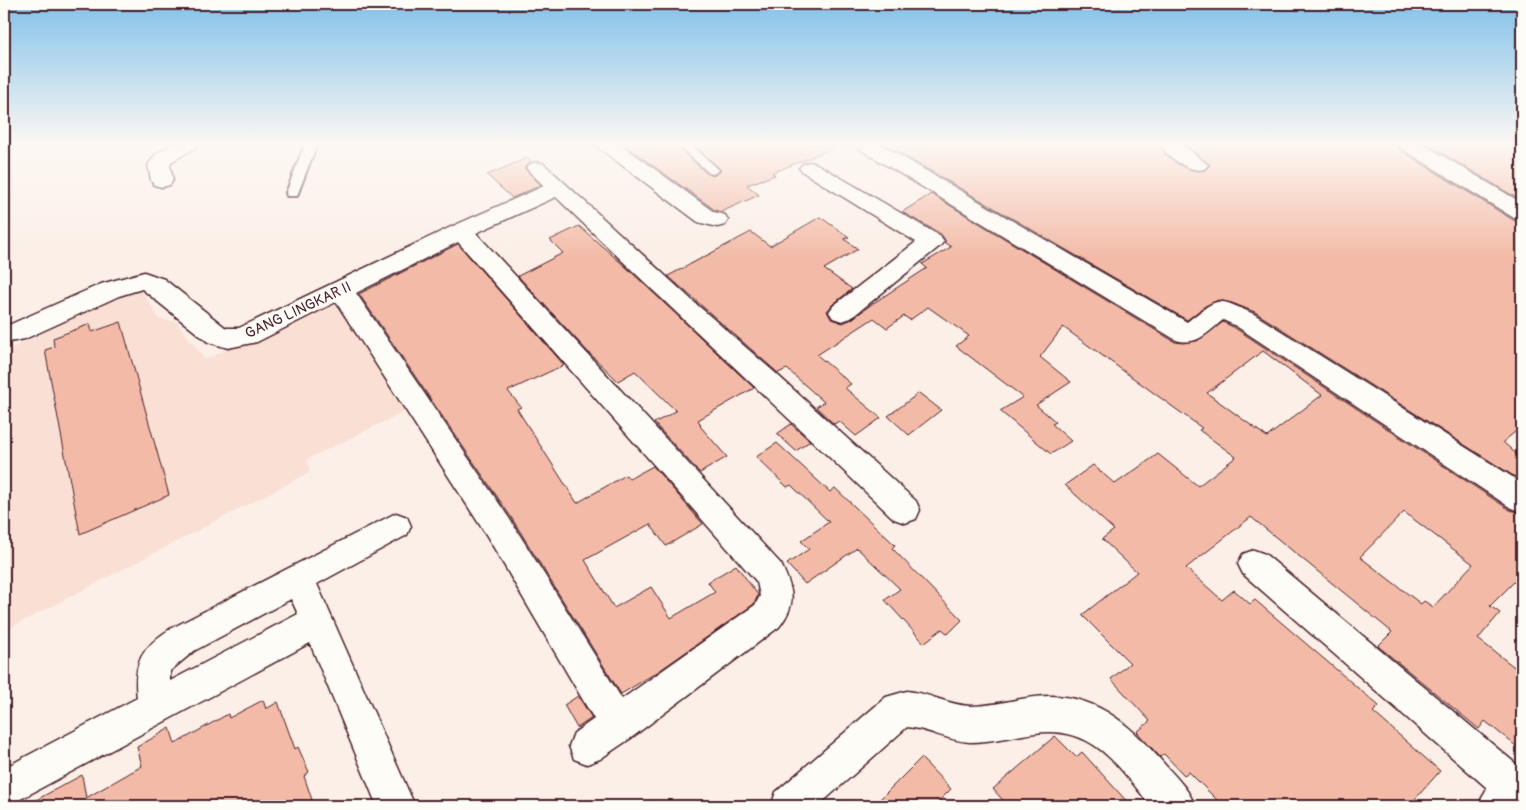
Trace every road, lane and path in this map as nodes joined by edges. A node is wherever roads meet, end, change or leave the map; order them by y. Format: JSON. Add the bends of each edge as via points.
{"nodes":[{"id":1,"x":297,"y":182,"type":"edge"},
{"id":2,"x":552,"y":182,"type":"edge"},
{"id":3,"x":658,"y":182,"type":"edge"},
{"id":4,"x":833,"y":182,"type":"edge"},
{"id":5,"x":929,"y":182,"type":"edge"},
{"id":6,"x":1470,"y":182,"type":"edge"},
{"id":7,"x":559,"y":188,"type":"junction"},
{"id":8,"x":292,"y":194,"type":"dead end"},
{"id":9,"x":1522,"y":214,"type":"edge"},
{"id":10,"x":717,"y":220,"type":"dead end"},
{"id":11,"x":461,"y":231,"type":"junction"},
{"id":12,"x":341,"y":290,"type":"junction"},
{"id":13,"x":842,"y":312,"type":"dead end"},
{"id":14,"x":4,"y":334,"type":"edge"},
{"id":15,"x":1522,"y":499,"type":"edge"},
{"id":16,"x":905,"y":510,"type":"dead end"},
{"id":17,"x":396,"y":526,"type":"dead end"},
{"id":18,"x":1254,"y":564,"type":"dead end"},
{"id":19,"x":298,"y":579,"type":"junction"},
{"id":20,"x":318,"y":621,"type":"junction"},
{"id":21,"x":156,"y":708,"type":"junction"},
{"id":22,"x":618,"y":725,"type":"junction"},
{"id":23,"x":587,"y":746,"type":"dead end"},
{"id":24,"x":4,"y":788,"type":"edge"},
{"id":25,"x":1511,"y":795,"type":"edge"},
{"id":26,"x":396,"y":806,"type":"edge"},
{"id":27,"x":790,"y":806,"type":"edge"},
{"id":28,"x":1176,"y":806,"type":"edge"}],
"edges":[{"from":1,"to":8,"type":"lane"},
{"from":2,"to":7,"type":"street"},
{"from":3,"to":10,"type":"street","via":[[706,217]]},
{"from":4,"to":13,"type":"street","via":[[932,241]]},
{"from":5,"to":15,"type":"street","via":[[1186,333],[1220,308],[1245,320]]},
{"from":6,"to":9,"type":"street"},
{"from":7,"to":11,"type":"street","name":"GANG LINGKAR II"},
{"from":7,"to":16,"type":"street"},
{"from":11,"to":12,"type":"street","name":"GANG LINGKAR II"},
{"from":11,"to":22,"type":"street","via":[[770,574],[775,588],[778,600],[767,616]]},
{"from":12,"to":14,"type":"street","name":"GANG LINGKAR II","via":[[248,335],[228,340],[144,280],[110,290],[16,332]]},
{"from":12,"to":22,"type":"street","via":[[498,527]]},
{"from":17,"to":19,"type":"street"},
{"from":18,"to":25,"type":"street"},
{"from":19,"to":20,"type":"street"},
{"from":19,"to":21,"type":"street","via":[[166,651],[151,669]]},
{"from":20,"to":21,"type":"street"},
{"from":20,"to":26,"type":"street"},
{"from":21,"to":24,"type":"street"},
{"from":22,"to":23,"type":"street"},
{"from":27,"to":28,"type":"street","via":[[899,710],[906,709],[962,724],[1047,714],[1091,723],[1118,741]]}]}
